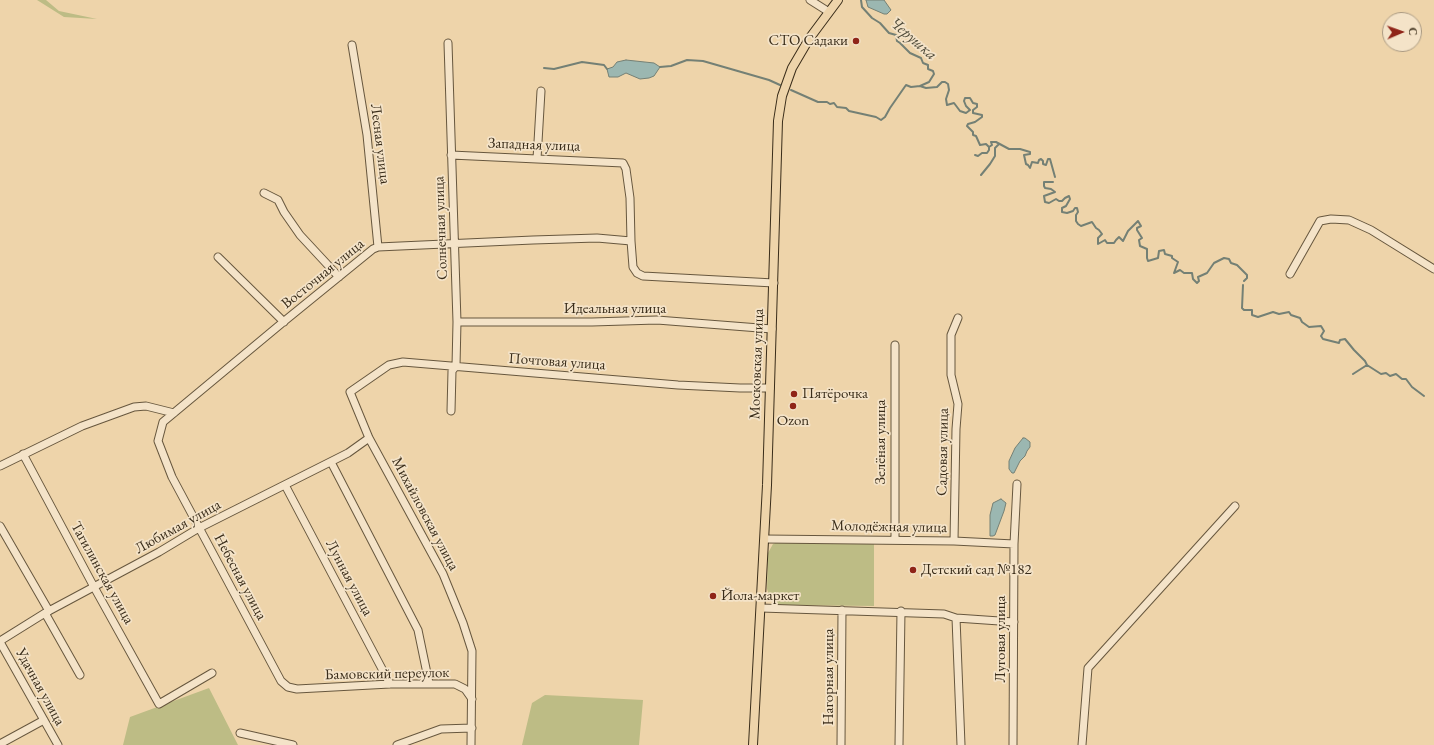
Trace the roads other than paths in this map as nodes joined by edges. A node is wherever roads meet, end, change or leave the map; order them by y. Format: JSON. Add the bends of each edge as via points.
{"nodes":[{"id":1,"x":810,"y":0,"type":"edge"},
{"id":2,"x":838,"y":0,"type":"edge"},
{"id":3,"x":829,"y":12,"type":"junction"},
{"id":4,"x":448,"y":43,"type":"dead end"},
{"id":5,"x":352,"y":45,"type":"dead end"},
{"id":6,"x":541,"y":91,"type":"dead end"},
{"id":7,"x":451,"y":154,"type":"junction"},
{"id":8,"x":537,"y":158,"type":"junction"},
{"id":9,"x":264,"y":193,"type":"dead end"},
{"id":10,"x":631,"y":241,"type":"junction"},
{"id":11,"x":455,"y":243,"type":"junction"},
{"id":12,"x":378,"y":247,"type":"junction"},
{"id":13,"x":218,"y":257,"type":"dead end"},
{"id":14,"x":1434,"y":269,"type":"edge"},
{"id":15,"x":1290,"y":274,"type":"dead end"},
{"id":16,"x":339,"y":277,"type":"junction"},
{"id":17,"x":774,"y":283,"type":"junction"},
{"id":18,"x":958,"y":318,"type":"dead end"},
{"id":19,"x":284,"y":322,"type":"junction"},
{"id":20,"x":457,"y":322,"type":"junction"},
{"id":21,"x":772,"y":329,"type":"junction"},
{"id":22,"x":895,"y":345,"type":"dead end"},
{"id":23,"x":456,"y":366,"type":"junction"},
{"id":24,"x":770,"y":388,"type":"junction"},
{"id":25,"x":350,"y":392,"type":"joint"},
{"id":26,"x":451,"y":411,"type":"dead end"},
{"id":27,"x":174,"y":413,"type":"junction"},
{"id":28,"x":163,"y":422,"type":"joint"},
{"id":29,"x":369,"y":438,"type":"junction"},
{"id":30,"x":23,"y":454,"type":"junction"},
{"id":31,"x":331,"y":462,"type":"junction"},
{"id":32,"x":0,"y":466,"type":"edge"},
{"id":33,"x":1017,"y":484,"type":"dead end"},
{"id":34,"x":285,"y":485,"type":"junction"},
{"id":35,"x":1235,"y":506,"type":"dead end"},
{"id":36,"x":0,"y":526,"type":"edge"},
{"id":37,"x":199,"y":528,"type":"junction"},
{"id":38,"x":765,"y":539,"type":"junction"},
{"id":39,"x":895,"y":540,"type":"junction"},
{"id":40,"x":954,"y":541,"type":"junction"},
{"id":41,"x":1014,"y":544,"type":"junction"},
{"id":42,"x":94,"y":587,"type":"junction"},
{"id":43,"x":761,"y":608,"type":"junction"},
{"id":44,"x":842,"y":610,"type":"junction"},
{"id":45,"x":47,"y":612,"type":"junction"},
{"id":46,"x":901,"y":612,"type":"junction"},
{"id":47,"x":956,"y":618,"type":"junction"},
{"id":48,"x":1014,"y":622,"type":"junction"},
{"id":49,"x":0,"y":641,"type":"edge"},
{"id":50,"x":472,"y":651,"type":"joint"},
{"id":51,"x":212,"y":673,"type":"dead end"},
{"id":52,"x":80,"y":675,"type":"dead end"},
{"id":53,"x":429,"y":683,"type":"junction"},
{"id":54,"x":390,"y":684,"type":"junction"},
{"id":55,"x":297,"y":689,"type":"joint"},
{"id":56,"x":472,"y":699,"type":"junction"},
{"id":57,"x":44,"y":720,"type":"junction"},
{"id":58,"x":472,"y":728,"type":"junction"},
{"id":59,"x":240,"y":733,"type":"dead end"},
{"id":60,"x":0,"y":744,"type":"edge"},
{"id":61,"x":58,"y":745,"type":"edge"},
{"id":62,"x":293,"y":745,"type":"edge"},
{"id":63,"x":397,"y":745,"type":"edge"},
{"id":64,"x":471,"y":745,"type":"edge"},
{"id":65,"x":753,"y":745,"type":"edge"},
{"id":66,"x":841,"y":745,"type":"edge"},
{"id":67,"x":899,"y":745,"type":"edge"},
{"id":68,"x":961,"y":745,"type":"edge"},
{"id":69,"x":1013,"y":745,"type":"edge"},
{"id":70,"x":1082,"y":745,"type":"edge"}],
"edges":[{"from":1,"to":3,"type":"street"},
{"from":2,"to":3,"type":"main road","name":"Московская улица"},
{"from":3,"to":17,"type":"main road","name":"Московская улица","via":[[792,68],[782,96],[778,121]]},
{"from":4,"to":7,"type":"street","name":"Солнечная улица"},
{"from":5,"to":12,"type":"street","name":"Лесная улица","via":[[367,135]]},
{"from":6,"to":8,"type":"street"},
{"from":7,"to":8,"type":"street","name":"Западная улица"},
{"from":7,"to":11,"type":"street","name":"Солнечная улица"},
{"from":8,"to":10,"type":"street","name":"Западная улица","via":[[623,163],[630,198]]},
{"from":9,"to":16,"type":"street","via":[[278,200],[300,235]]},
{"from":10,"to":11,"type":"street","name":"Восточная улица","via":[[590,239]]},
{"from":10,"to":17,"type":"street","via":[[633,267],[643,276]]},
{"from":11,"to":12,"type":"street","name":"Восточная улица"},
{"from":11,"to":20,"type":"street","name":"Солнечная улица"},
{"from":12,"to":16,"type":"street","name":"Восточная улица"},
{"from":13,"to":19,"type":"street"},
{"from":14,"to":15,"type":"street","via":[[1371,230],[1349,220],[1331,219],[1320,221]]},
{"from":16,"to":19,"type":"street","name":"Восточная улица"},
{"from":17,"to":21,"type":"main road","name":"Московская улица"},
{"from":18,"to":40,"type":"street","name":"Садовая улица","via":[[951,336],[951,375],[958,404]]},
{"from":19,"to":27,"type":"street","name":"Восточная улица"},
{"from":20,"to":21,"type":"street","name":"Идеальная улица","via":[[657,320]]},
{"from":20,"to":23,"type":"street","name":"Солнечная улица"},
{"from":21,"to":24,"type":"main road","name":"Московская улица"},
{"from":22,"to":39,"type":"street","name":"Зелёная улица"},
{"from":23,"to":24,"type":"street","name":"Почтовая улица","via":[[678,385]]},
{"from":23,"to":25,"type":"street","name":"Почтовая улица","via":[[403,362],[389,365]]},
{"from":23,"to":26,"type":"street","name":"Солнечная улица","via":[[452,371]]},
{"from":24,"to":38,"type":"main road","name":"Московская улица"},
{"from":25,"to":29,"type":"street","name":"Михайловская улица"},
{"from":27,"to":28,"type":"street","name":"Восточная улица"},
{"from":27,"to":30,"type":"street","via":[[146,406],[134,407],[82,426]]},
{"from":28,"to":37,"type":"street","name":"Небесная улица","via":[[158,441],[172,477]]},
{"from":29,"to":31,"type":"street","name":"Любимая улица"},
{"from":29,"to":50,"type":"street","name":"Михайловская улица","via":[[442,574]]},
{"from":30,"to":32,"type":"street"},
{"from":30,"to":42,"type":"street","name":"Тагилинская улица"},
{"from":31,"to":34,"type":"street","name":"Любимая улица"},
{"from":31,"to":53,"type":"street","via":[[418,630]]},
{"from":33,"to":41,"type":"street","name":"Луговая улица"},
{"from":34,"to":37,"type":"street","name":"Любимая улица"},
{"from":34,"to":54,"type":"street","name":"Лунная улица"},
{"from":35,"to":70,"type":"street","via":[[1088,668]]},
{"from":36,"to":45,"type":"street"},
{"from":37,"to":42,"type":"street","name":"Любимая улица"},
{"from":37,"to":55,"type":"street","name":"Небесная улица","via":[[282,682]]},
{"from":38,"to":39,"type":"street","name":"Молодёжная улица"},
{"from":38,"to":43,"type":"main road","name":"Московская улица"},
{"from":39,"to":40,"type":"street","name":"Молодёжная улица"},
{"from":40,"to":41,"type":"street","name":"Молодёжная улица"},
{"from":41,"to":48,"type":"street","name":"Луговая улица"},
{"from":42,"to":45,"type":"street","name":"Любимая улица"},
{"from":42,"to":51,"type":"street","name":"Тагилинская улица","via":[[159,704]]},
{"from":43,"to":44,"type":"street"},
{"from":43,"to":65,"type":"main road","name":"Московская улица"},
{"from":44,"to":46,"type":"street"},
{"from":44,"to":66,"type":"street","name":"Нагорная улица"},
{"from":45,"to":49,"type":"street","name":"Любимая улица"},
{"from":45,"to":52,"type":"street"},
{"from":46,"to":47,"type":"street","via":[[944,614]]},
{"from":46,"to":67,"type":"street"},
{"from":47,"to":48,"type":"street"},
{"from":47,"to":68,"type":"street"},
{"from":48,"to":69,"type":"street","name":"Луговая улица"},
{"from":49,"to":57,"type":"street","name":"Удачная улица"},
{"from":50,"to":56,"type":"street","name":"Бамовский переулок"},
{"from":53,"to":54,"type":"street","name":"Бамовский переулок"},
{"from":53,"to":56,"type":"street","name":"Бамовский переулок","via":[[455,684],[465,689]]},
{"from":54,"to":55,"type":"street","name":"Бамовский переулок"},
{"from":56,"to":58,"type":"street","name":"Бамовский переулок"},
{"from":57,"to":60,"type":"street"},
{"from":57,"to":61,"type":"street","name":"Удачная улица"},
{"from":58,"to":63,"type":"street","via":[[441,729]]},
{"from":58,"to":64,"type":"street","name":"Бамовский переулок"},
{"from":59,"to":62,"type":"street"}]}
